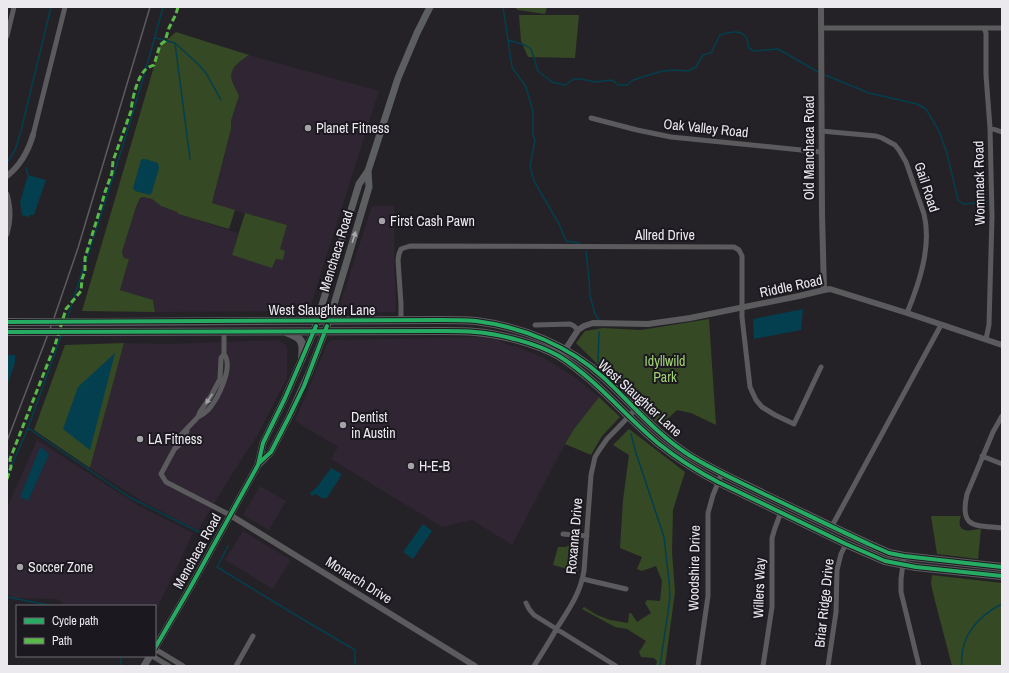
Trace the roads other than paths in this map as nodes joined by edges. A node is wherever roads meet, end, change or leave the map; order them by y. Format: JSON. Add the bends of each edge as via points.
{"nodes":[{"id":1,"x":14,"y":7,"type":"edge"},
{"id":2,"x":65,"y":7,"type":"edge"},
{"id":3,"x":430,"y":7,"type":"edge"},
{"id":4,"x":821,"y":7,"type":"edge"},
{"id":5,"x":8,"y":27,"type":"edge"},
{"id":6,"x":821,"y":28,"type":"junction"},
{"id":7,"x":984,"y":28,"type":"junction"},
{"id":8,"x":1002,"y":28,"type":"edge"},
{"id":9,"x":7,"y":36,"type":"edge"},
{"id":10,"x":591,"y":118,"type":"dead end"},
{"id":11,"x":990,"y":128,"type":"junction"},
{"id":12,"x":821,"y":131,"type":"junction"},
{"id":13,"x":1002,"y":132,"type":"edge"},
{"id":14,"x":33,"y":135,"type":"joint"},
{"id":15,"x":821,"y":152,"type":"junction"},
{"id":16,"x":368,"y":171,"type":"junction"},
{"id":17,"x":7,"y":176,"type":"edge"},
{"id":18,"x":7,"y":194,"type":"edge"},
{"id":19,"x":7,"y":234,"type":"edge"},
{"id":20,"x":824,"y":290,"type":"junction"},
{"id":21,"x":742,"y":308,"type":"junction"},
{"id":22,"x":907,"y":313,"type":"junction"},
{"id":23,"x":329,"y":320,"type":"junction"},
{"id":24,"x":400,"y":320,"type":"junction"},
{"id":25,"x":460,"y":320,"type":"junction"},
{"id":26,"x":318,"y":321,"type":"junction"},
{"id":27,"x":7,"y":322,"type":"edge"},
{"id":28,"x":534,"y":325,"type":"dead end"},
{"id":29,"x":941,"y":325,"type":"junction"},
{"id":30,"x":578,"y":330,"type":"junction"},
{"id":31,"x":284,"y":331,"type":"junction"},
{"id":32,"x":314,"y":331,"type":"junction"},
{"id":33,"x":325,"y":331,"type":"junction"},
{"id":34,"x":444,"y":331,"type":"junction"},
{"id":35,"x":7,"y":332,"type":"edge"},
{"id":36,"x":224,"y":332,"type":"junction"},
{"id":37,"x":986,"y":339,"type":"junction"},
{"id":38,"x":1002,"y":344,"type":"edge"},
{"id":39,"x":565,"y":350,"type":"junction"},
{"id":40,"x":558,"y":356,"type":"junction"},
{"id":41,"x":302,"y":358,"type":"junction"},
{"id":42,"x":821,"y":367,"type":"dead end"},
{"id":43,"x":635,"y":410,"type":"junction"},
{"id":44,"x":629,"y":416,"type":"junction"},
{"id":45,"x":1002,"y":416,"type":"edge"},
{"id":46,"x":982,"y":456,"type":"junction"},
{"id":47,"x":1002,"y":464,"type":"edge"},
{"id":48,"x":258,"y":465,"type":"junction"},
{"id":49,"x":722,"y":474,"type":"junction"},
{"id":50,"x":718,"y":482,"type":"junction"},
{"id":51,"x":782,"y":512,"type":"junction"},
{"id":52,"x":230,"y":515,"type":"junction"},
{"id":53,"x":832,"y":526,"type":"junction"},
{"id":54,"x":1002,"y":528,"type":"edge"},
{"id":55,"x":563,"y":534,"type":"dead end"},
{"id":56,"x":586,"y":536,"type":"junction"},
{"id":57,"x":846,"y":544,"type":"junction"},
{"id":58,"x":904,"y":556,"type":"junction"},
{"id":59,"x":903,"y":565,"type":"junction"},
{"id":60,"x":1002,"y":567,"type":"edge"},
{"id":61,"x":1002,"y":576,"type":"edge"},
{"id":62,"x":583,"y":579,"type":"junction"},
{"id":63,"x":626,"y":588,"type":"dead end"},
{"id":64,"x":526,"y":602,"type":"dead end"},
{"id":65,"x":557,"y":629,"type":"junction"},
{"id":66,"x":253,"y":636,"type":"dead end"},
{"id":67,"x":156,"y":646,"type":"edge"},
{"id":68,"x":156,"y":649,"type":"edge"},
{"id":69,"x":150,"y":657,"type":"edge"},
{"id":70,"x":153,"y":657,"type":"edge"},
{"id":71,"x":144,"y":666,"type":"edge"},
{"id":72,"x":169,"y":666,"type":"edge"},
{"id":73,"x":183,"y":666,"type":"edge"},
{"id":74,"x":236,"y":666,"type":"edge"},
{"id":75,"x":475,"y":666,"type":"edge"},
{"id":76,"x":534,"y":666,"type":"edge"},
{"id":77,"x":616,"y":666,"type":"edge"},
{"id":78,"x":698,"y":666,"type":"edge"},
{"id":79,"x":763,"y":666,"type":"edge"},
{"id":80,"x":828,"y":666,"type":"edge"},
{"id":81,"x":919,"y":666,"type":"edge"}],
"edges":[{"from":1,"to":5,"type":"street"},
{"from":2,"to":14,"type":"street"},
{"from":3,"to":16,"type":"main road","name":"Menchaca Road","via":[[398,78]]},
{"from":4,"to":6,"type":"street","name":"Old Manchaca Road"},
{"from":5,"to":9,"type":"street"},
{"from":6,"to":7,"type":"street"},
{"from":6,"to":12,"type":"street","name":"Old Manchaca Road"},
{"from":7,"to":8,"type":"street"},
{"from":7,"to":11,"type":"street","name":"Wommack Road"},
{"from":10,"to":15,"type":"street","name":"Oak Valley Road","via":[[671,137]]},
{"from":11,"to":13,"type":"street"},
{"from":11,"to":37,"type":"street","name":"Wommack Road","via":[[990,325]]},
{"from":12,"to":15,"type":"street","name":"Old Manchaca Road"},
{"from":12,"to":22,"type":"street","name":"Gail Road","via":[[882,138],[899,150],[906,162],[924,214],[927,238],[920,273]]},
{"from":14,"to":17,"type":"street","via":[[24,158]]},
{"from":15,"to":20,"type":"street","name":"Old Manchaca Road"},
{"from":23,"to":16,"type":"main road","name":"Menchaca Road","one_way":true,"via":[[369,187]]},
{"from":16,"to":26,"type":"main road","name":"Menchaca Road","via":[[359,184]]},
{"from":18,"to":19,"type":"street","via":[[10,218]]},
{"from":20,"to":21,"type":"street","name":"Riddle Road"},
{"from":20,"to":22,"type":"street","name":"Riddle Road","via":[[836,290]]},
{"from":21,"to":24,"type":"street","name":"Allred Drive","via":[[742,256],[734,247],[410,246],[402,248],[398,260]]},
{"from":21,"to":30,"type":"street","name":"Riddle Road","via":[[648,324],[593,323]]},
{"from":21,"to":42,"type":"street","name":"Allred Drive","via":[[750,387],[762,407],[794,424]]},
{"from":22,"to":29,"type":"street","name":"Riddle Road"},
{"from":23,"to":24,"type":"main road","name":"West Slaughter Lane"},
{"from":23,"to":26,"type":"main road","name":"West Slaughter Lane"},
{"from":23,"to":33,"type":"main road","name":"Menchaca Road"},
{"from":24,"to":25,"type":"main road","name":"West Slaughter Lane"},
{"from":25,"to":34,"type":"main road","via":[[447,326]]},
{"from":25,"to":39,"type":"main road","name":"West Slaughter Lane","via":[[507,327],[534,335]]},
{"from":26,"to":27,"type":"main road","name":"West Slaughter Lane","bridge":true},
{"from":26,"to":32,"type":"main road","name":"Menchaca Road"},
{"from":28,"to":30,"type":"street","via":[[570,324]]},
{"from":29,"to":37,"type":"street","name":"Riddle Road"},
{"from":29,"to":53,"type":"street"},
{"from":30,"to":39,"type":"street"},
{"from":31,"to":32,"type":"main road","name":"West Slaughter Lane"},
{"from":31,"to":36,"type":"main road","name":"West Slaughter Lane"},
{"from":31,"to":41,"type":"main road","via":[[300,339],[304,346]]},
{"from":32,"to":33,"type":"main road","name":"West Slaughter Lane"},
{"from":32,"to":41,"type":"main road","name":"Menchaca Road"},
{"from":33,"to":34,"type":"main road","name":"West Slaughter Lane"},
{"from":33,"to":48,"type":"main road","name":"Menchaca Road","via":[[290,415],[271,452]]},
{"from":34,"to":40,"type":"main road","name":"West Slaughter Lane","via":[[502,335]]},
{"from":35,"to":36,"type":"main road","name":"West Slaughter Lane","bridge":true},
{"from":36,"to":52,"type":"street","via":[[220,379],[161,474],[166,482]]},
{"from":37,"to":38,"type":"street","name":"Riddle Road"},
{"from":39,"to":40,"type":"street"},
{"from":39,"to":43,"type":"main road","name":"West Slaughter Lane","via":[[586,363]]},
{"from":40,"to":44,"type":"main road","name":"West Slaughter Lane","via":[[582,372]]},
{"from":41,"to":48,"type":"main road","name":"Menchaca Road","via":[[286,398],[263,443]]},
{"from":43,"to":44,"type":"street","name":"Roxanna Drive"},
{"from":43,"to":49,"type":"main road","name":"West Slaughter Lane","via":[[687,454]]},
{"from":44,"to":50,"type":"main road","name":"West Slaughter Lane","via":[[659,444]]},
{"from":44,"to":56,"type":"street","name":"Roxanna Drive","via":[[607,439],[596,457],[591,475]]},
{"from":45,"to":46,"type":"street"},
{"from":46,"to":47,"type":"street"},
{"from":46,"to":54,"type":"street","via":[[967,494],[965,514],[969,522],[974,524]]},
{"from":48,"to":52,"type":"main road","name":"Menchaca Road"},
{"from":49,"to":50,"type":"street","name":"Woodshire Drive"},
{"from":49,"to":53,"type":"main road","name":"West Slaughter Lane"},
{"from":50,"to":51,"type":"main road","name":"West Slaughter Lane"},
{"from":50,"to":78,"type":"street","name":"Woodshire Drive","via":[[710,501],[707,519],[708,600]]},
{"from":51,"to":57,"type":"main road","name":"West Slaughter Lane"},
{"from":51,"to":79,"type":"street","name":"Willers Way","via":[[772,538],[772,607]]},
{"from":52,"to":67,"type":"main road","name":"Menchaca Road"},
{"from":52,"to":75,"type":"street","name":"Monarch Drive"},
{"from":53,"to":58,"type":"main road","name":"West Slaughter Lane","via":[[872,546]]},
{"from":55,"to":56,"type":"street"},
{"from":56,"to":62,"type":"street","name":"Roxanna Drive"},
{"from":57,"to":59,"type":"main road","name":"West Slaughter Lane","via":[[885,561]]},
{"from":57,"to":80,"type":"street","name":"Briar Ridge Drive","via":[[837,570],[836,612]]},
{"from":58,"to":59,"type":"street"},
{"from":58,"to":60,"type":"main road","name":"West Slaughter Lane"},
{"from":59,"to":61,"type":"main road","name":"West Slaughter Lane"},
{"from":59,"to":81,"type":"street","via":[[902,598]]},
{"from":62,"to":63,"type":"street"},
{"from":62,"to":65,"type":"street","name":"Roxanna Drive","via":[[578,594]]},
{"from":64,"to":65,"type":"street","via":[[534,615]]},
{"from":65,"to":76,"type":"street","name":"Roxanna Drive"},
{"from":65,"to":77,"type":"street"},
{"from":66,"to":74,"type":"street"},
{"from":68,"to":73,"type":"street"},
{"from":69,"to":71,"type":"main road"},
{"from":70,"to":72,"type":"street"}]}
